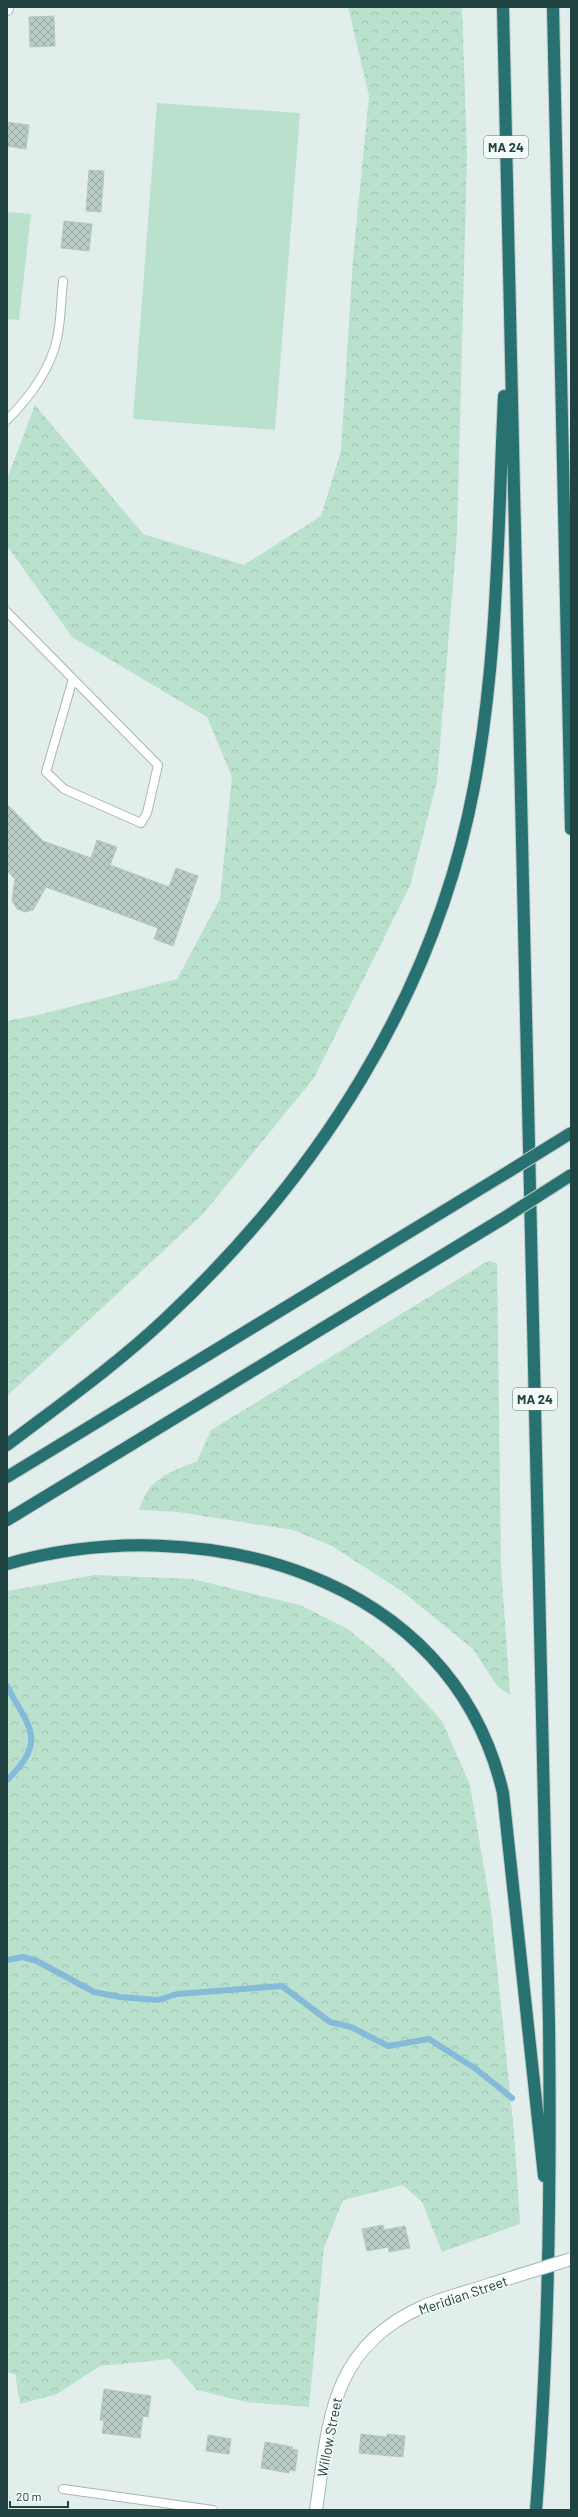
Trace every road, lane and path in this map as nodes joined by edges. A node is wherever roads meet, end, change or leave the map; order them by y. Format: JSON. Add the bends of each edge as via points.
{"nodes":[{"id":1,"x":503,"y":7,"type":"edge"},
{"id":2,"x":552,"y":7,"type":"edge"},
{"id":3,"x":63,"y":281,"type":"dead end"},
{"id":4,"x":509,"y":287,"type":"junction"},
{"id":5,"x":7,"y":420,"type":"edge"},
{"id":6,"x":571,"y":524,"type":"edge"},
{"id":7,"x":7,"y":612,"type":"edge"},
{"id":8,"x":566,"y":623,"type":"junction"},
{"id":9,"x":73,"y":679,"type":"junction"},
{"id":10,"x":571,"y":829,"type":"edge"},
{"id":11,"x":571,"y":1133,"type":"edge"},
{"id":12,"x":571,"y":1176,"type":"edge"},
{"id":13,"x":7,"y":1445,"type":"edge"},
{"id":14,"x":7,"y":1477,"type":"edge"},
{"id":15,"x":7,"y":1520,"type":"edge"},
{"id":16,"x":7,"y":1564,"type":"edge"},
{"id":17,"x":550,"y":2235,"type":"junction"},
{"id":18,"x":571,"y":2259,"type":"edge"},
{"id":19,"x":364,"y":2348,"type":"joint"},
{"id":20,"x":63,"y":2489,"type":"dead end"},
{"id":21,"x":213,"y":2510,"type":"edge"},
{"id":22,"x":316,"y":2510,"type":"edge"},
{"id":23,"x":536,"y":2510,"type":"edge"}],
"edges":[{"from":1,"to":4,"type":"highway","number":"MA 24"},
{"from":2,"to":8,"type":"highway"},
{"from":3,"to":5,"type":"lane","via":[[57,340],[46,370],[22,406]]},
{"from":4,"to":13,"type":"highway","via":[[494,605],[482,733],[474,788],[459,855],[438,922],[419,967],[380,1048],[344,1108],[304,1166],[261,1220],[209,1276],[138,1343]]},
{"from":4,"to":17,"type":"highway","number":"MA 24","via":[[549,2024]]},
{"from":6,"to":8,"type":"highway"},
{"from":7,"to":9,"type":"lane"},
{"from":8,"to":10,"type":"highway"},
{"from":9,"to":9,"type":"lane","via":[[158,765],[147,813],[141,823],[64,789],[46,772]]},
{"from":11,"to":14,"type":"highway","bridge":true},
{"from":12,"to":15,"type":"highway","bridge":true},
{"from":16,"to":17,"type":"highway","via":[[73,1549],[126,1545],[178,1546],[249,1556],[298,1570],[348,1592],[406,1633],[443,1672],[478,1722],[493,1758],[503,1793]]},
{"from":17,"to":23,"type":"highway","number":"MA 24","via":[[545,2376]]},
{"from":18,"to":19,"type":"street","name":"Meridian Street","bridge":true,"via":[[412,2312],[388,2327]]},
{"from":19,"to":22,"type":"street","name":"Willow Street","via":[[347,2371],[335,2399]]},
{"from":20,"to":21,"type":"lane"}]}
